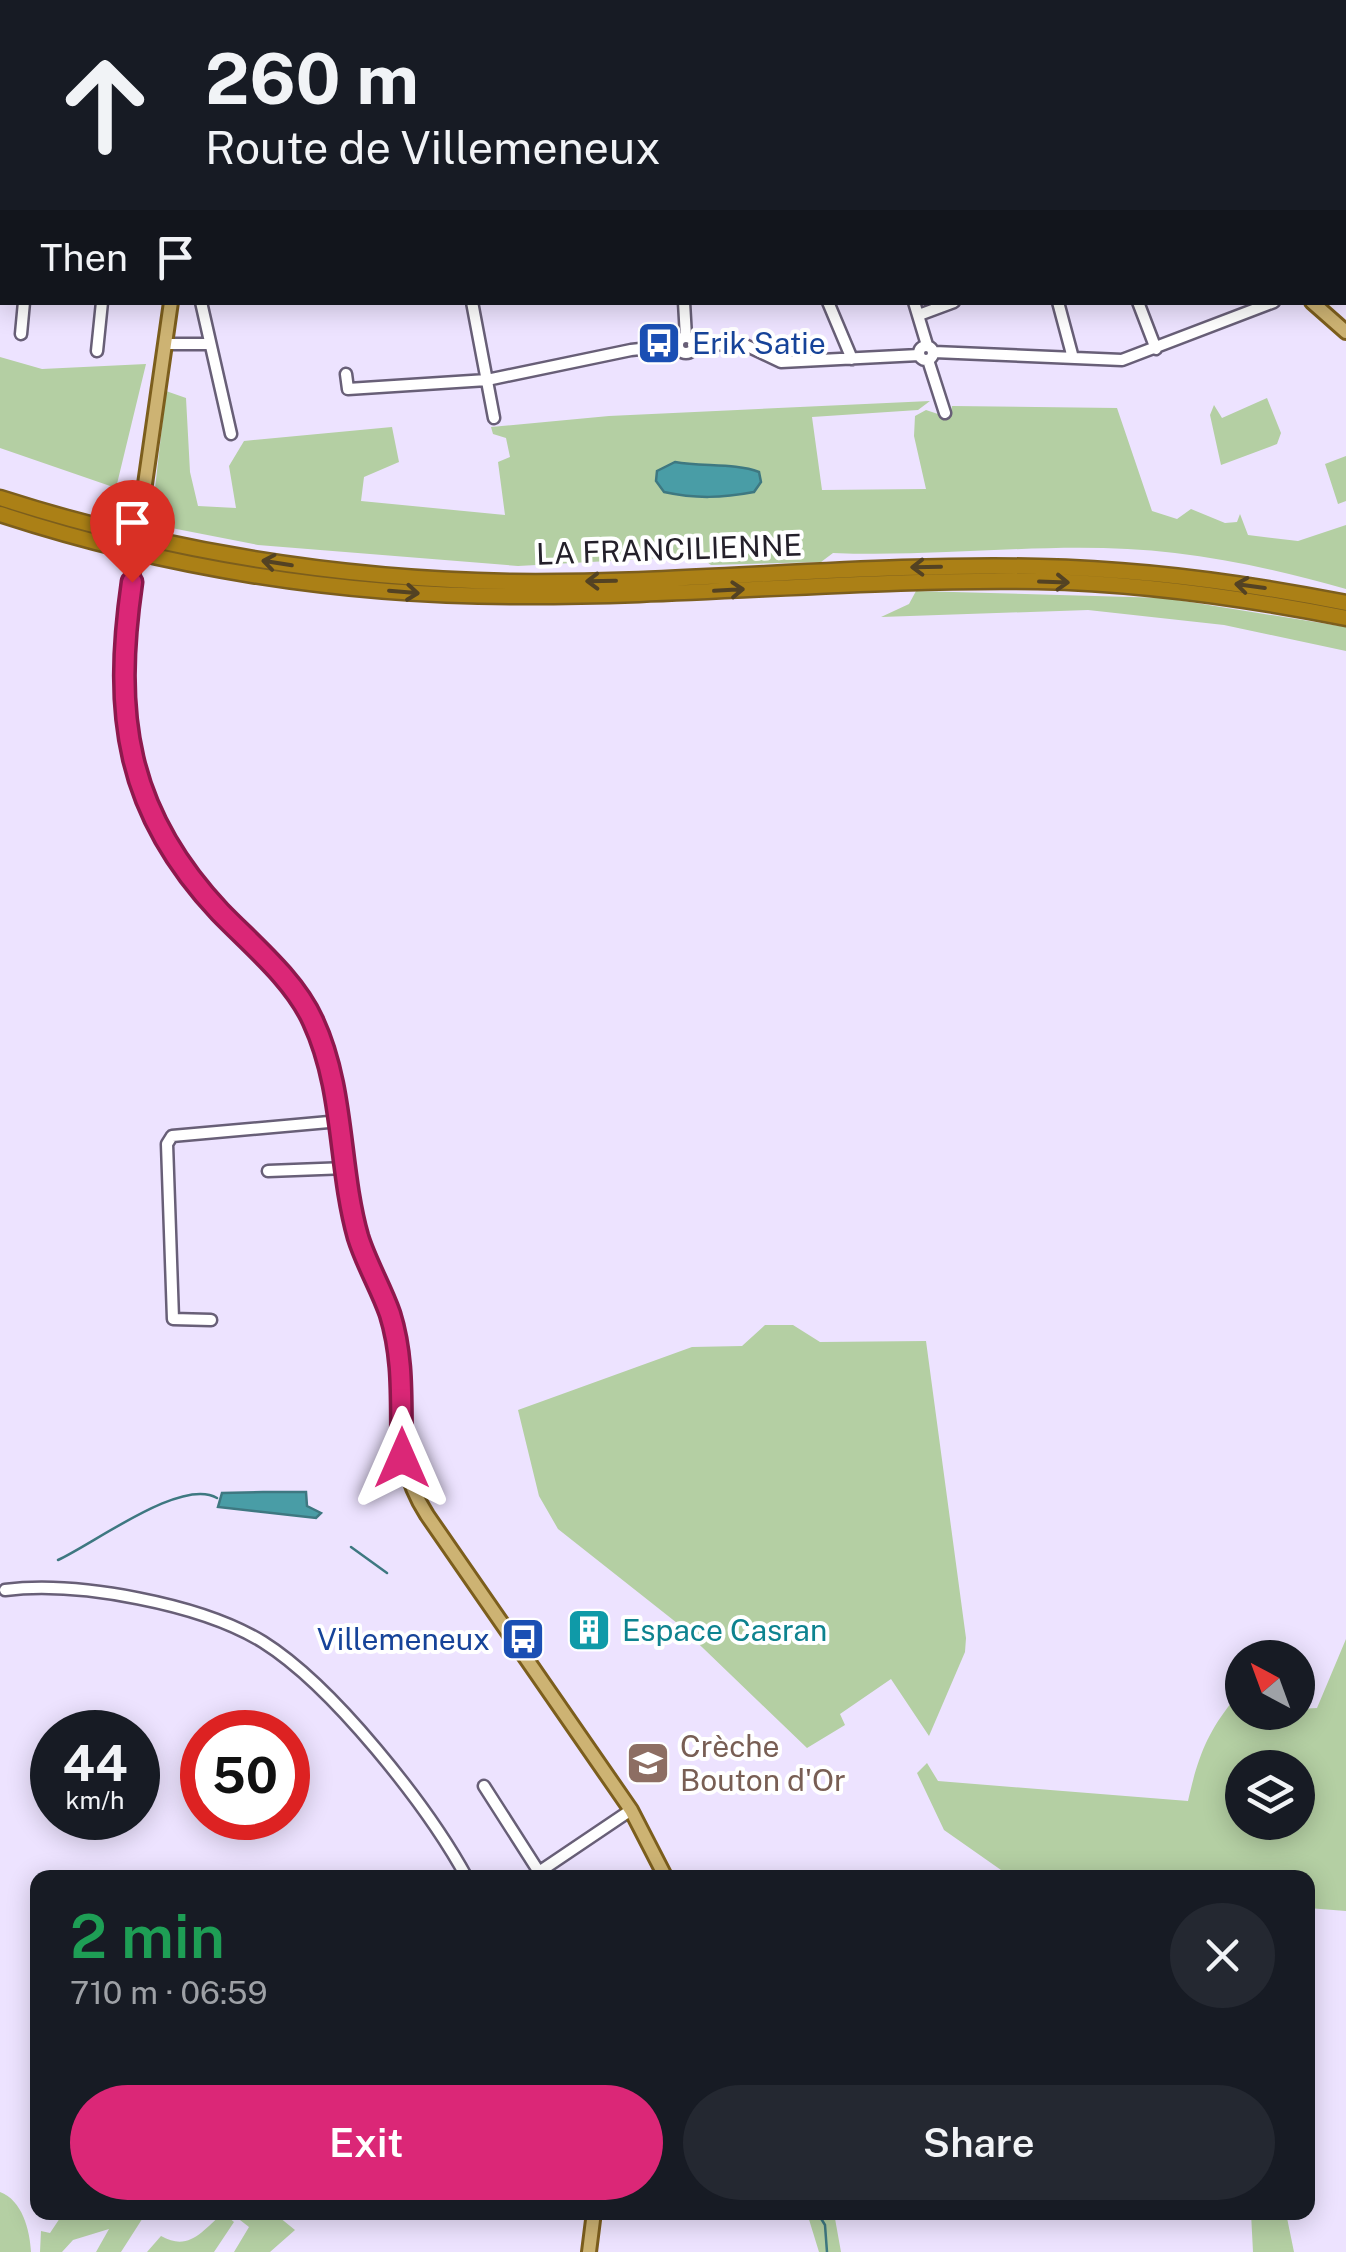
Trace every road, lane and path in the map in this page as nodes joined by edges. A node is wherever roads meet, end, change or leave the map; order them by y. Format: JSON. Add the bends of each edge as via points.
{"nodes":[{"id":1,"x":24,"y":305,"type":"edge"},
{"id":2,"x":102,"y":305,"type":"edge"},
{"id":3,"x":171,"y":305,"type":"edge"},
{"id":4,"x":202,"y":305,"type":"edge"},
{"id":5,"x":473,"y":305,"type":"edge"},
{"id":6,"x":684,"y":305,"type":"edge"},
{"id":7,"x":829,"y":305,"type":"edge"},
{"id":8,"x":915,"y":305,"type":"edge"},
{"id":9,"x":946,"y":305,"type":"edge"},
{"id":10,"x":1059,"y":305,"type":"edge"},
{"id":11,"x":1139,"y":305,"type":"edge"},
{"id":12,"x":1266,"y":305,"type":"edge"},
{"id":13,"x":1315,"y":305,"type":"edge"},
{"id":14,"x":919,"y":315,"type":"junction"},
{"id":15,"x":1346,"y":332,"type":"edge"},
{"id":16,"x":21,"y":334,"type":"dead end"},
{"id":17,"x":686,"y":342,"type":"junction"},
{"id":18,"x":167,"y":344,"type":"junction"},
{"id":19,"x":210,"y":344,"type":"junction"},
{"id":20,"x":1156,"y":349,"type":"junction"},
{"id":21,"x":97,"y":350,"type":"dead end"},
{"id":22,"x":927,"y":353,"type":"junction"},
{"id":23,"x":1073,"y":358,"type":"junction"},
{"id":24,"x":852,"y":359,"type":"junction"},
{"id":25,"x":346,"y":374,"type":"dead end"},
{"id":26,"x":487,"y":380,"type":"junction"},
{"id":27,"x":944,"y":413,"type":"dead end"},
{"id":28,"x":494,"y":418,"type":"dead end"},
{"id":29,"x":232,"y":434,"type":"dead end"},
{"id":30,"x":0,"y":498,"type":"edge"},
{"id":31,"x":0,"y":514,"type":"edge"},
{"id":32,"x":1346,"y":603,"type":"edge"},
{"id":33,"x":1346,"y":618,"type":"edge"},
{"id":34,"x":339,"y":1120,"type":"junction"},
{"id":35,"x":347,"y":1168,"type":"junction"},
{"id":36,"x":268,"y":1171,"type":"dead end"},
{"id":37,"x":211,"y":1320,"type":"dead end"},
{"id":38,"x":5,"y":1590,"type":"dead end"},
{"id":39,"x":484,"y":1786,"type":"dead end"},
{"id":40,"x":631,"y":1810,"type":"junction"},
{"id":41,"x":462,"y":1870,"type":"edge"},
{"id":42,"x":538,"y":1870,"type":"edge"},
{"id":43,"x":545,"y":1870,"type":"edge"},
{"id":44,"x":662,"y":1870,"type":"edge"},
{"id":45,"x":593,"y":2220,"type":"edge"},
{"id":46,"x":589,"y":2252,"type":"edge"}],
"edges":[{"from":1,"to":16,"type":"street"},
{"from":2,"to":21,"type":"street"},
{"from":3,"to":18,"type":"main road"},
{"from":4,"to":19,"type":"street"},
{"from":5,"to":26,"type":"street"},
{"from":6,"to":17,"type":"street"},
{"from":7,"to":24,"type":"street"},
{"from":8,"to":14,"type":"street"},
{"from":9,"to":14,"type":"street"},
{"from":10,"to":23,"type":"street"},
{"from":11,"to":20,"type":"street"},
{"from":12,"to":20,"type":"street"},
{"from":13,"to":15,"type":"main road"},
{"from":14,"to":22,"type":"street"},
{"from":17,"to":24,"type":"street","via":[[744,344],[781,362]]},
{"from":17,"to":26,"type":"street"},
{"from":18,"to":19,"type":"street"},
{"from":18,"to":34,"type":"main road","bridge":true,"via":[[132,582],[122,694],[126,738],[149,811],[190,880],[312,1017]]},
{"from":19,"to":29,"type":"street"},
{"from":20,"to":23,"type":"street","via":[[1122,360]]},
{"from":22,"to":23,"type":"street"},
{"from":22,"to":24,"type":"street"},
{"from":22,"to":27,"type":"street"},
{"from":25,"to":26,"type":"street","via":[[348,390]]},
{"from":26,"to":28,"type":"street"},
{"from":32,"to":30,"type":"highway","name":"LA FRANCILIENNE","one_way":true,"via":[[1167,575],[1042,566],[609,581],[382,575],[163,542]]},
{"from":31,"to":33,"type":"highway","name":"LA FRANCILIENNE","one_way":true,"via":[[251,574],[420,593],[612,596],[1041,581],[1166,589]]},
{"from":34,"to":35,"type":"main road"},
{"from":34,"to":37,"type":"street","via":[[172,1136],[167,1144],[173,1319]]},
{"from":35,"to":36,"type":"street"},
{"from":35,"to":40,"type":"main road","via":[[358,1237],[398,1350],[404,1473]]},
{"from":38,"to":41,"type":"street","via":[[116,1596],[200,1615],[268,1645],[367,1743]]},
{"from":39,"to":42,"type":"street"},
{"from":40,"to":43,"type":"street"},
{"from":40,"to":44,"type":"main road"},
{"from":45,"to":46,"type":"main road"}]}
